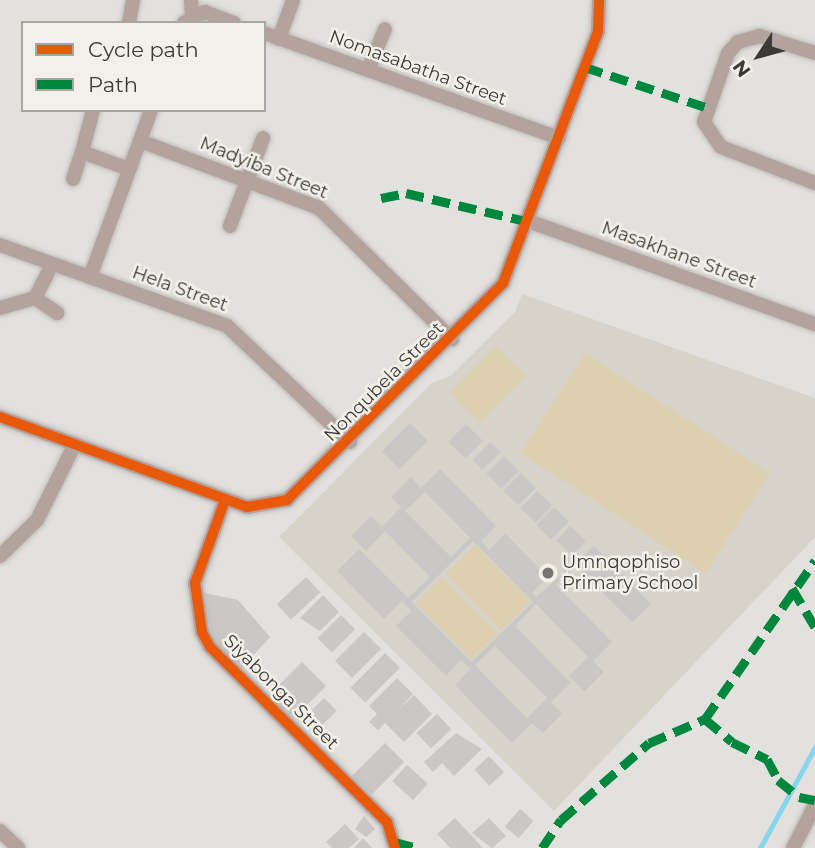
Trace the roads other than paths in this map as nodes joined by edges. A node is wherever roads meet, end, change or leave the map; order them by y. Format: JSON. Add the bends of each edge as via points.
{"nodes":[{"id":1,"x":133,"y":0,"type":"edge"},
{"id":2,"x":293,"y":0,"type":"edge"},
{"id":3,"x":598,"y":0,"type":"edge"},
{"id":4,"x":193,"y":12,"type":"edge"},
{"id":5,"x":129,"y":21,"type":"edge"},
{"id":6,"x":227,"y":21,"type":"edge"},
{"id":7,"x":385,"y":29,"type":"dead end"},
{"id":8,"x":266,"y":34,"type":"edge"},
{"id":9,"x":279,"y":38,"type":"junction"},
{"id":10,"x":815,"y":53,"type":"edge"},
{"id":11,"x":368,"y":71,"type":"junction"},
{"id":12,"x":92,"y":112,"type":"edge"},
{"id":13,"x":150,"y":112,"type":"edge"},
{"id":14,"x":263,"y":138,"type":"dead end"},
{"id":15,"x":559,"y":138,"type":"junction"},
{"id":16,"x":140,"y":141,"type":"junction"},
{"id":17,"x":82,"y":152,"type":"junction"},
{"id":18,"x":129,"y":169,"type":"junction"},
{"id":19,"x":73,"y":179,"type":"dead end"},
{"id":20,"x":248,"y":180,"type":"junction"},
{"id":21,"x":815,"y":183,"type":"edge"},
{"id":22,"x":531,"y":222,"type":"junction"},
{"id":23,"x":230,"y":226,"type":"dead end"},
{"id":24,"x":0,"y":245,"type":"edge"},
{"id":25,"x":52,"y":264,"type":"junction"},
{"id":26,"x":90,"y":278,"type":"junction"},
{"id":27,"x":35,"y":298,"type":"junction"},
{"id":28,"x":0,"y":308,"type":"edge"},
{"id":29,"x":57,"y":313,"type":"dead end"},
{"id":30,"x":815,"y":324,"type":"edge"},
{"id":31,"x":452,"y":339,"type":"junction"},
{"id":32,"x":0,"y":417,"type":"edge"},
{"id":33,"x":350,"y":442,"type":"junction"},
{"id":34,"x":75,"y":444,"type":"junction"},
{"id":35,"x":225,"y":500,"type":"junction"},
{"id":36,"x":0,"y":556,"type":"edge"},
{"id":37,"x":815,"y":805,"type":"edge"},
{"id":38,"x":0,"y":831,"type":"edge"},
{"id":39,"x":18,"y":848,"type":"edge"},
{"id":40,"x":395,"y":848,"type":"edge"},
{"id":41,"x":793,"y":848,"type":"edge"}],
"edges":[{"from":1,"to":5,"type":"street"},
{"from":2,"to":9,"type":"street"},
{"from":3,"to":15,"type":"street","name":"Nonqubela Street","via":[[598,31]]},
{"from":4,"to":6,"type":"street"},
{"from":7,"to":11,"type":"street"},
{"from":8,"to":9,"type":"street","name":"Nomasabatha Street"},
{"from":9,"to":11,"type":"street","name":"Nomasabatha Street"},
{"from":10,"to":21,"type":"street","via":[[767,37],[738,42],[704,122],[721,147]]},
{"from":11,"to":15,"type":"street","name":"Nomasabatha Street"},
{"from":12,"to":17,"type":"street"},
{"from":13,"to":16,"type":"street"},
{"from":14,"to":20,"type":"street"},
{"from":15,"to":22,"type":"street","name":"Nonqubela Street"},
{"from":16,"to":18,"type":"street"},
{"from":16,"to":20,"type":"street","name":"Madyiba Street"},
{"from":17,"to":18,"type":"street"},
{"from":17,"to":19,"type":"street"},
{"from":18,"to":26,"type":"street"},
{"from":20,"to":23,"type":"street"},
{"from":20,"to":31,"type":"street","name":"Madyiba Street","via":[[328,214]]},
{"from":22,"to":30,"type":"street","name":"Masakhane Street"},
{"from":22,"to":31,"type":"street","name":"Nonqubela Street","via":[[497,292]]},
{"from":24,"to":25,"type":"street","name":"Hela Street"},
{"from":25,"to":26,"type":"street","name":"Hela Street"},
{"from":25,"to":27,"type":"street"},
{"from":26,"to":33,"type":"street","name":"Hela Street","via":[[233,329]]},
{"from":27,"to":28,"type":"street"},
{"from":27,"to":29,"type":"street"},
{"from":31,"to":33,"type":"street","name":"Nonqubela Street"},
{"from":32,"to":34,"type":"street","name":"Nonqubela Street"},
{"from":33,"to":35,"type":"street","name":"Nonqubela Street","via":[[275,506]]},
{"from":34,"to":35,"type":"street","name":"Nonqubela Street"},
{"from":34,"to":36,"type":"street","via":[[37,520]]},
{"from":35,"to":40,"type":"street","name":"Siyabonga Street","via":[[195,583],[202,632],[210,647],[387,822]]},
{"from":37,"to":41,"type":"street"},
{"from":38,"to":39,"type":"street"}]}
